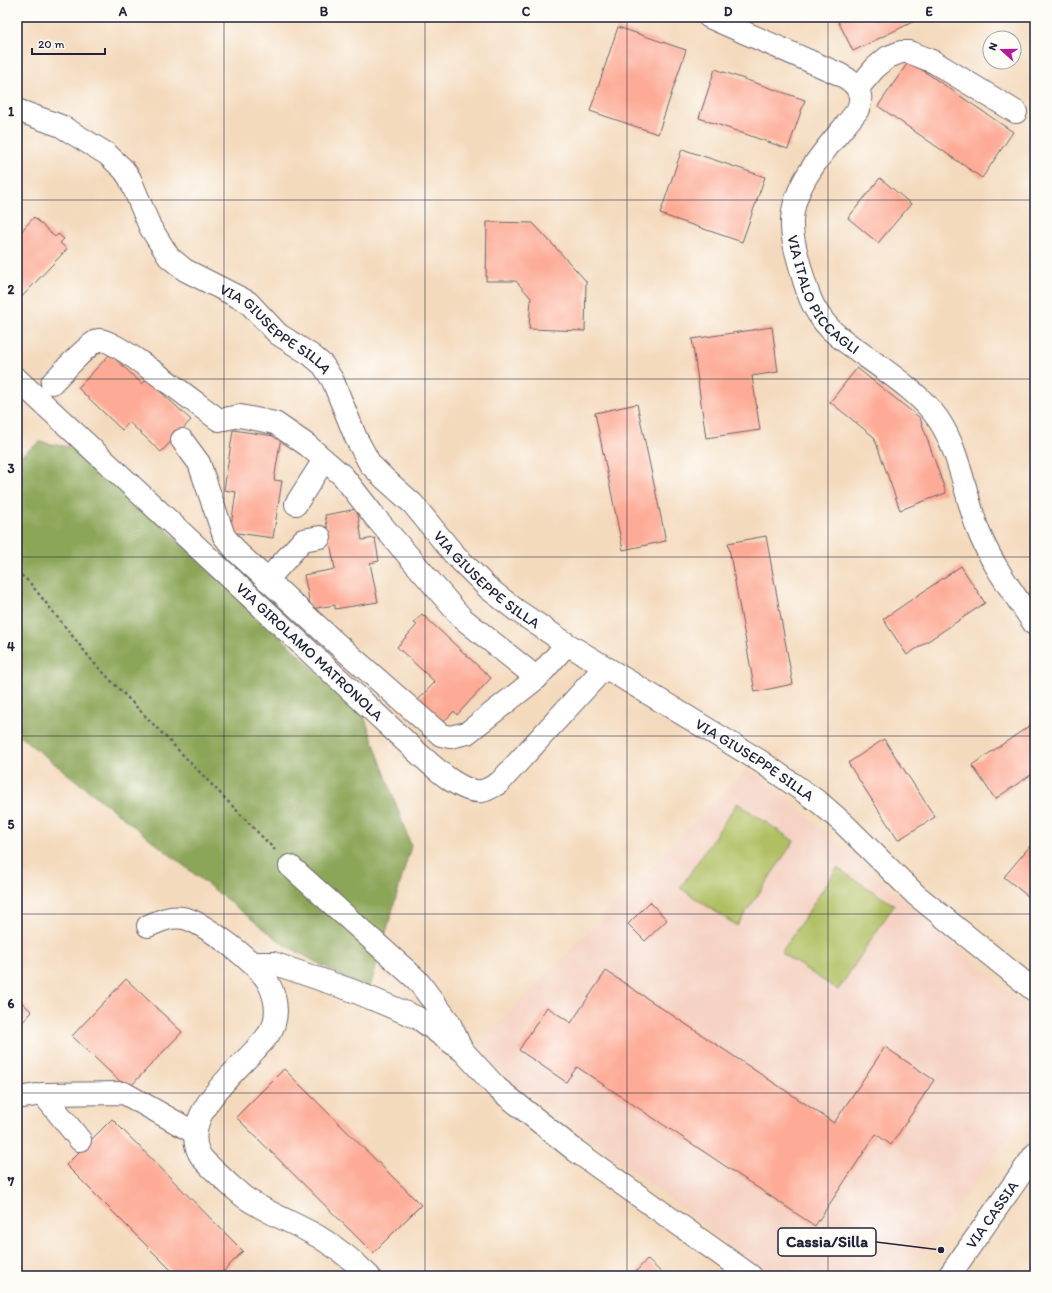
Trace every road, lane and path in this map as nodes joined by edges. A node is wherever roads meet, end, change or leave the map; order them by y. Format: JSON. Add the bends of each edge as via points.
{"nodes":[{"id":1,"x":709,"y":17,"type":"edge"},
{"id":2,"x":858,"y":88,"type":"junction"},
{"id":3,"x":17,"y":110,"type":"edge"},
{"id":4,"x":1016,"y":112,"type":"dead end"},
{"id":5,"x":17,"y":379,"type":"edge"},
{"id":6,"x":52,"y":383,"type":"dead end"},
{"id":7,"x":182,"y":440,"type":"dead end"},
{"id":8,"x":324,"y":460,"type":"junction"},
{"id":9,"x":296,"y":504,"type":"dead end"},
{"id":10,"x":320,"y":537,"type":"dead end"},
{"id":11,"x":17,"y":571,"type":"edge"},
{"id":12,"x":267,"y":580,"type":"junction"},
{"id":13,"x":1035,"y":625,"type":"edge"},
{"id":14,"x":566,"y":644,"type":"junction"},
{"id":15,"x":604,"y":668,"type":"junction"},
{"id":16,"x":537,"y":678,"type":"junction"},
{"id":17,"x":290,"y":866,"type":"joint"},
{"id":18,"x":148,"y":926,"type":"dead end"},
{"id":19,"x":252,"y":963,"type":"junction"},
{"id":20,"x":1035,"y":991,"type":"edge"},
{"id":21,"x":463,"y":1051,"type":"junction"},
{"id":22,"x":43,"y":1094,"type":"junction"},
{"id":23,"x":17,"y":1098,"type":"edge"},
{"id":24,"x":195,"y":1133,"type":"junction"},
{"id":25,"x":80,"y":1140,"type":"dead end"},
{"id":26,"x":1035,"y":1154,"type":"edge"},
{"id":27,"x":369,"y":1276,"type":"edge"},
{"id":28,"x":751,"y":1276,"type":"edge"},
{"id":29,"x":949,"y":1276,"type":"edge"}],
"edges":[{"from":1,"to":2,"type":"street","via":[[846,78]]},
{"from":2,"to":4,"type":"street","via":[[888,57],[909,52],[934,62]]},
{"from":2,"to":13,"type":"street","name":"VIA ITALO PICCAGLI","via":[[861,101],[857,111],[810,171],[794,203],[793,233],[807,293],[815,310],[832,330],[920,398],[940,420],[955,456],[982,539],[995,564]]},
{"from":3,"to":14,"type":"street","name":"VIA GIUSEPPE SILLA","via":[[70,131],[116,162],[130,179],[150,227],[168,258],[193,275],[241,297],[252,305],[278,334],[317,360],[329,372],[360,446],[377,472],[413,504],[453,553],[488,588]]},
{"from":5,"to":15,"type":"street","name":"VIA GIROLAMO MATRONOLA","via":[[418,754],[459,785],[476,792],[484,791],[498,783]]},
{"from":6,"to":8,"type":"street","via":[[93,342],[104,341],[125,352],[219,420],[240,416],[275,423]]},
{"from":7,"to":12,"type":"street","via":[[199,464],[224,536]]},
{"from":8,"to":9,"type":"street"},
{"from":8,"to":16,"type":"street","via":[[343,476],[462,618]]},
{"from":10,"to":12,"type":"street","via":[[303,540]]},
{"from":11,"to":17,"type":"path","via":[[30,583],[94,663]]},
{"from":12,"to":16,"type":"street","via":[[441,735],[450,737],[467,733]]},
{"from":14,"to":15,"type":"street","name":"VIA GIUSEPPE SILLA"},
{"from":14,"to":16,"type":"street"},
{"from":15,"to":20,"type":"street","name":"VIA GIUSEPPE SILLA","via":[[760,761],[820,803],[844,823],[916,895]]},
{"from":17,"to":21,"type":"street","via":[[417,980],[449,1022]]},
{"from":18,"to":19,"type":"street","via":[[170,918],[193,920]]},
{"from":19,"to":21,"type":"street","via":[[273,963],[418,1018]]},
{"from":19,"to":24,"type":"street","via":[[268,981],[272,991],[275,1003],[274,1024],[265,1039],[203,1109]]},
{"from":21,"to":28,"type":"street","via":[[497,1088],[576,1152]]},
{"from":22,"to":23,"type":"street"},
{"from":22,"to":24,"type":"street","via":[[124,1093]]},
{"from":22,"to":25,"type":"street"},
{"from":24,"to":27,"type":"street","via":[[199,1154],[234,1189],[326,1242]]},
{"from":26,"to":29,"type":"street","name":"VIA CASSIA"}]}
